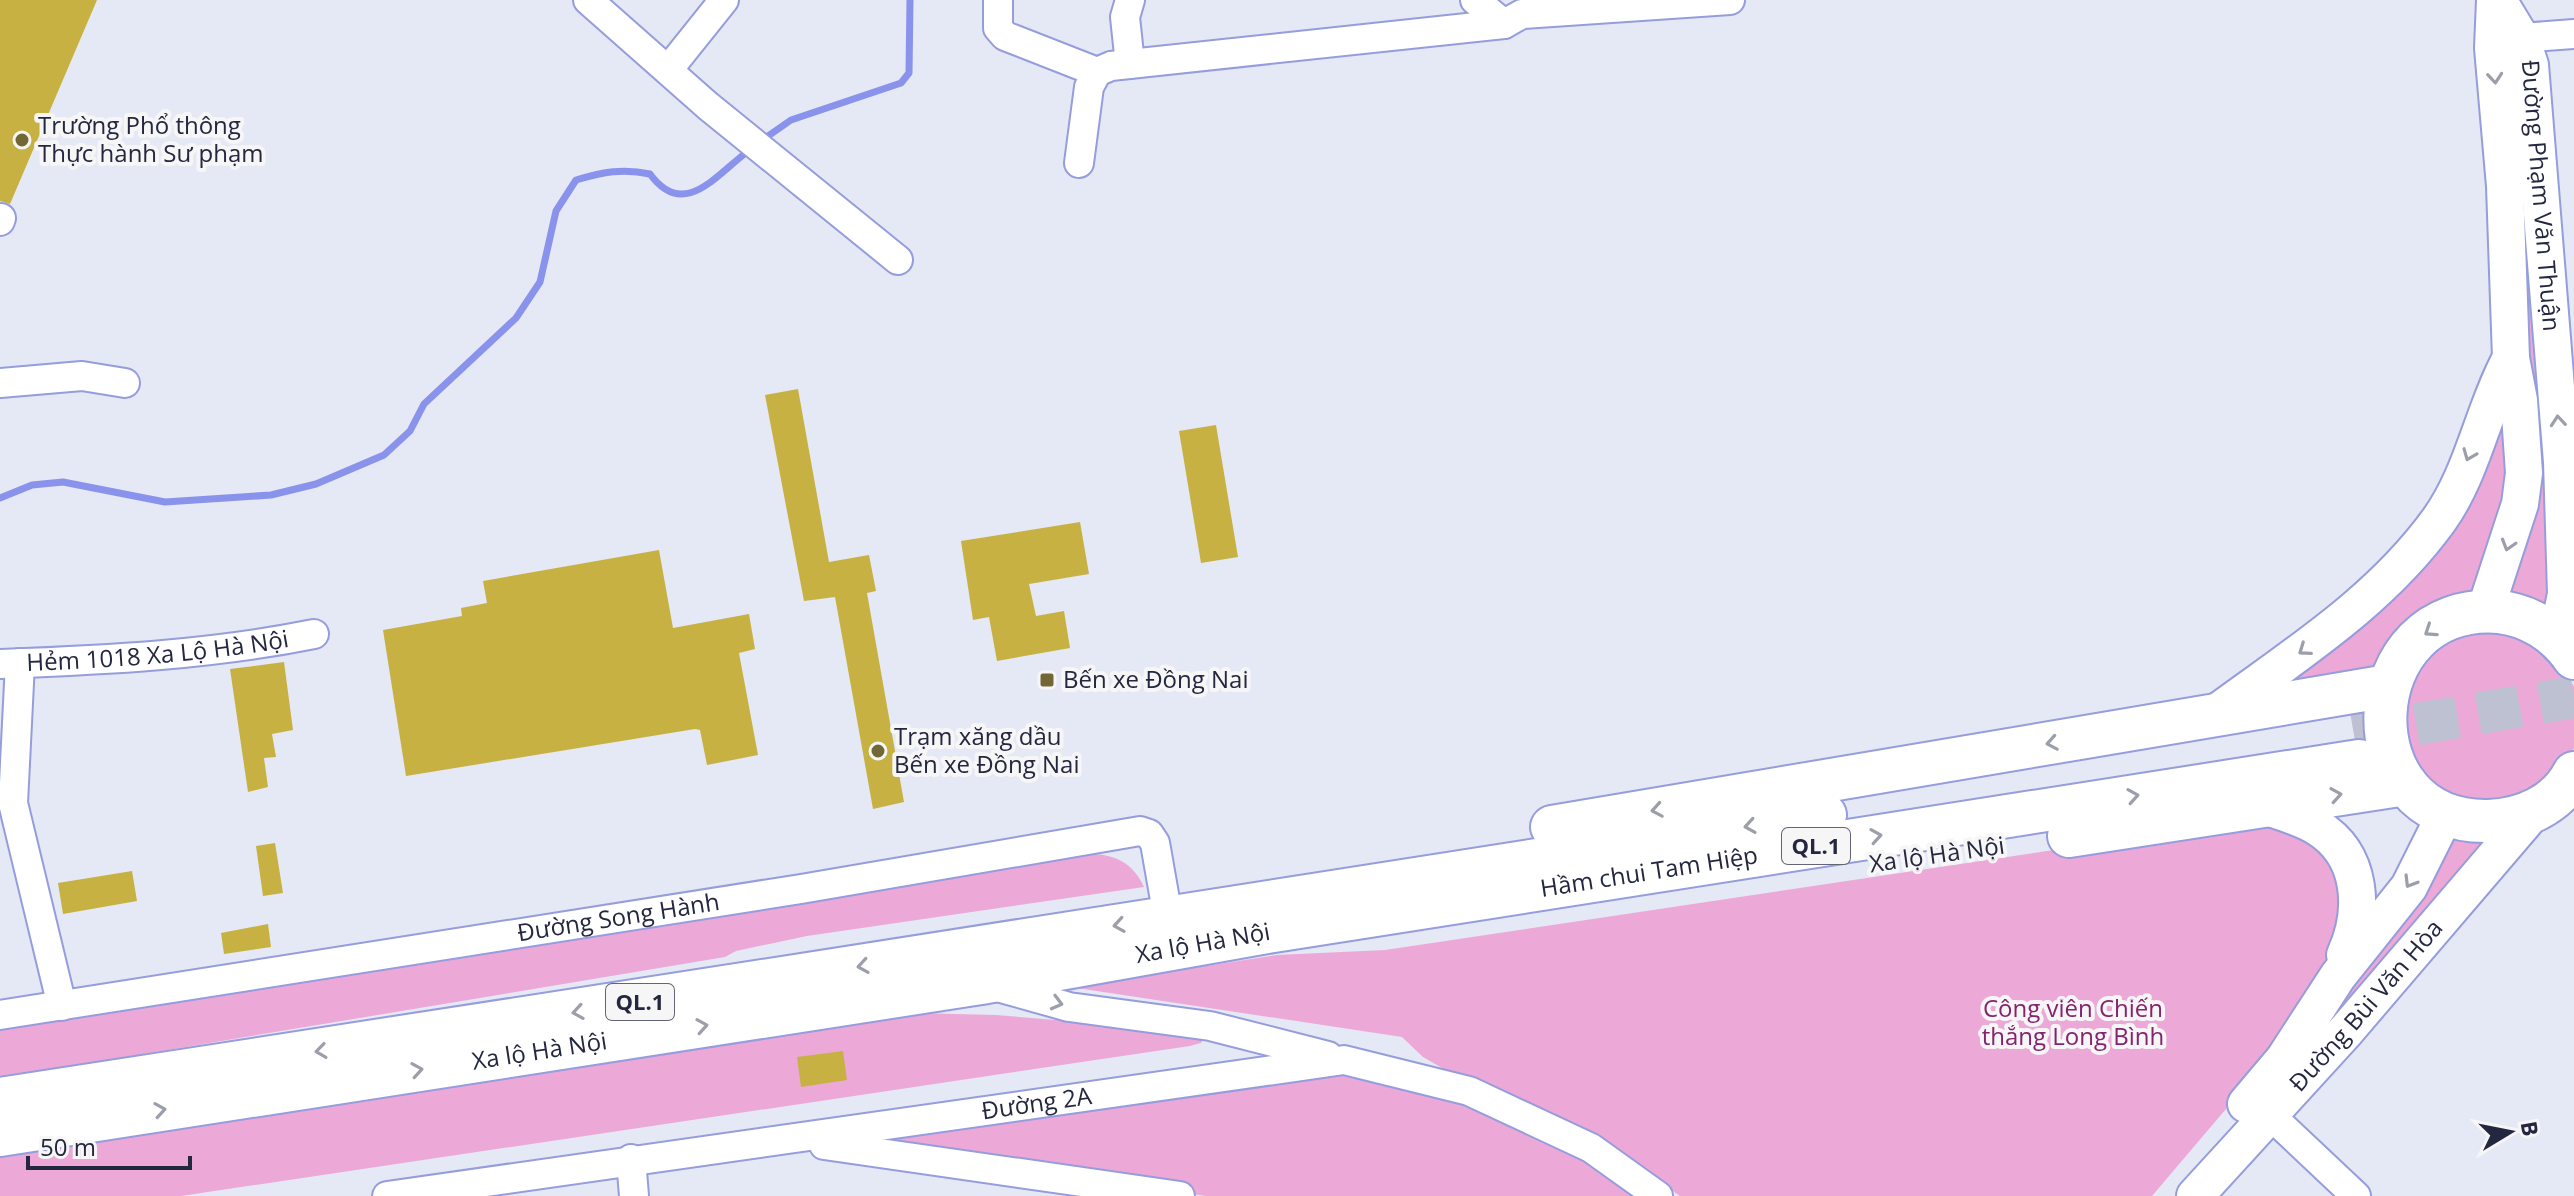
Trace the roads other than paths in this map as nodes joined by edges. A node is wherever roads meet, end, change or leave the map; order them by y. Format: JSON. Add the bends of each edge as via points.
{"nodes":[{"id":1,"x":588,"y":0,"type":"edge"},
{"id":2,"x":724,"y":0,"type":"edge"},
{"id":3,"x":998,"y":0,"type":"edge"},
{"id":4,"x":1130,"y":0,"type":"edge"},
{"id":5,"x":1475,"y":0,"type":"edge"},
{"id":6,"x":1730,"y":0,"type":"edge"},
{"id":7,"x":2496,"y":0,"type":"edge"},
{"id":8,"x":1521,"y":13,"type":"edge"},
{"id":9,"x":2574,"y":34,"type":"edge"},
{"id":10,"x":2521,"y":38,"type":"junction"},
{"id":11,"x":1130,"y":64,"type":"junction"},
{"id":12,"x":668,"y":70,"type":"junction"},
{"id":13,"x":1097,"y":72,"type":"junction"},
{"id":14,"x":1079,"y":163,"type":"dead end"},
{"id":15,"x":898,"y":260,"type":"dead end"},
{"id":16,"x":2511,"y":358,"type":"junction"},
{"id":17,"x":0,"y":383,"type":"edge"},
{"id":18,"x":125,"y":383,"type":"dead end"},
{"id":19,"x":2568,"y":470,"type":"edge"},
{"id":20,"x":2485,"y":611,"type":"junction"},
{"id":21,"x":314,"y":634,"type":"dead end"},
{"id":22,"x":2570,"y":652,"type":"edge"},
{"id":23,"x":10,"y":663,"type":"edge"},
{"id":24,"x":2388,"y":686,"type":"junction"},
{"id":25,"x":2212,"y":716,"type":"junction"},
{"id":26,"x":2356,"y":748,"type":"tunnel mouth"},
{"id":27,"x":2574,"y":773,"type":"edge"},
{"id":28,"x":2406,"y":784,"type":"junction"},
{"id":29,"x":6,"y":804,"type":"edge"},
{"id":30,"x":2264,"y":806,"type":"junction"},
{"id":31,"x":2534,"y":811,"type":"junction"},
{"id":32,"x":2446,"y":813,"type":"junction"},
{"id":33,"x":1276,"y":914,"type":"junction"},
{"id":34,"x":1168,"y":917,"type":"junction"},
{"id":35,"x":2338,"y":976,"type":"junction"},
{"id":36,"x":981,"y":983,"type":"junction"},
{"id":37,"x":62,"y":1006,"type":"junction"},
{"id":38,"x":0,"y":1015,"type":"edge"},
{"id":39,"x":1344,"y":1060,"type":"junction"},
{"id":40,"x":0,"y":1099,"type":"edge"},
{"id":41,"x":2260,"y":1105,"type":"junction"},
{"id":42,"x":0,"y":1135,"type":"edge"},
{"id":43,"x":791,"y":1140,"type":"junction"},
{"id":44,"x":631,"y":1159,"type":"junction"},
{"id":45,"x":387,"y":1196,"type":"edge"},
{"id":46,"x":634,"y":1196,"type":"edge"},
{"id":47,"x":1180,"y":1196,"type":"edge"},
{"id":48,"x":1658,"y":1196,"type":"edge"},
{"id":49,"x":2168,"y":1196,"type":"edge"},
{"id":50,"x":2195,"y":1196,"type":"edge"},
{"id":51,"x":2356,"y":1196,"type":"edge"}],
"edges":[{"from":1,"to":12,"type":"street"},
{"from":2,"to":12,"type":"street"},
{"from":3,"to":13,"type":"street","via":[[998,25],[1005,36]]},
{"from":4,"to":11,"type":"street","via":[[1125,17]]},
{"from":5,"to":8,"type":"street"},
{"from":6,"to":8,"type":"street"},
{"from":7,"to":10,"type":"main road","name":"Đường Phạm Văn Thuận"},
{"from":7,"to":16,"type":"main road","name":"Đường Phạm Văn Thuận","one_way":true,"via":[[2493,48]]},
{"from":8,"to":11,"type":"street"},
{"from":9,"to":10,"type":"street"},
{"from":19,"to":10,"type":"main road","name":"Đường Phạm Văn Thuận","one_way":true,"via":[[2530,65]]},
{"from":11,"to":13,"type":"street"},
{"from":12,"to":15,"type":"street"},
{"from":13,"to":14,"type":"street","via":[[1089,87]]},
{"from":16,"to":20,"type":"main road","name":"Đường Phạm Văn Thuận","one_way":true,"via":[[2524,473],[2520,504]]},
{"from":16,"to":25,"type":"main road","one_way":true,"via":[[2439,520],[2362,605]]},
{"from":17,"to":18,"type":"street","via":[[82,376]]},
{"from":19,"to":22,"type":"main road","name":"Đường Phạm Văn Thuận"},
{"from":20,"to":22,"type":"highway","via":[[2524,618]]},
{"from":20,"to":24,"type":"highway","one_way":true,"via":[[2454,617],[2425,632],[2403,655]]},
{"from":21,"to":23,"type":"street","name":"Hẻm 1018 Xa Lộ Hà Nội","via":[[167,656]]},
{"from":23,"to":29,"type":"street"},
{"from":24,"to":25,"type":"highway","name":"Xa lộ Hà Nội","number":"QL.1"},
{"from":24,"to":28,"type":"highway","via":[[2384,735]]},
{"from":25,"to":33,"type":"highway","name":"Xa lộ Hà Nội","number":"QL.1","one_way":true,"via":[[1337,864],[1306,878]]},
{"from":26,"to":33,"type":"highway","name":"Hầm chui Tam Hiệp","number":"QL.1"},
{"from":27,"to":31,"type":"highway","via":[[2553,799]]},
{"from":30,"to":28,"type":"highway","name":"Xa lộ Hà Nội","number":"QL.1","one_way":true},
{"from":28,"to":32,"type":"highway"},
{"from":29,"to":37,"type":"street"},
{"from":30,"to":33,"type":"highway","name":"Xa lộ Hà Nội","number":"QL.1","via":[[1370,939],[1309,943]]},
{"from":30,"to":35,"type":"main road","via":[[2317,827],[2337,845],[2354,874],[2357,924]]},
{"from":31,"to":32,"type":"highway","via":[[2506,821]]},
{"from":31,"to":41,"type":"main road","name":"Đường Bùi Văn Hòa","via":[[2345,1032]]},
{"from":32,"to":35,"type":"main road","name":"Đường Bùi Văn Hòa","one_way":true,"via":[[2409,887]]},
{"from":33,"to":34,"type":"highway","name":"Xa lộ Hà Nội","number":"QL.1"},
{"from":33,"to":36,"type":"highway","name":"Xa lộ Hà Nội","number":"QL.1"},
{"from":34,"to":37,"type":"street","name":"Đường Song Hành","via":[[1155,843],[1140,831]]},
{"from":34,"to":40,"type":"highway","name":"Xa lộ Hà Nội","number":"QL.1","one_way":true},
{"from":35,"to":41,"type":"main road","name":"Đường Bùi Văn Hòa"},
{"from":36,"to":39,"type":"street","one_way":true,"via":[[1069,1007],[1210,1026]]},
{"from":42,"to":36,"type":"highway","name":"Xa lộ Hà Nội","number":"QL.1","one_way":true},
{"from":37,"to":38,"type":"street","name":"Đường Song Hành"},
{"from":39,"to":43,"type":"street","name":"Đường 2A"},
{"from":39,"to":48,"type":"street","name":"Đường 2A","via":[[1469,1091],[1591,1148]]},
{"from":41,"to":49,"type":"main road","name":"Đường Bùi Văn Hòa"},
{"from":41,"to":50,"type":"main road","name":"Đường Bùi Văn Hòa"},
{"from":41,"to":51,"type":"street"},
{"from":43,"to":44,"type":"street","name":"Đường 2A"},
{"from":43,"to":47,"type":"street"},
{"from":44,"to":45,"type":"street","name":"Đường 2A"},
{"from":44,"to":46,"type":"street"}]}
